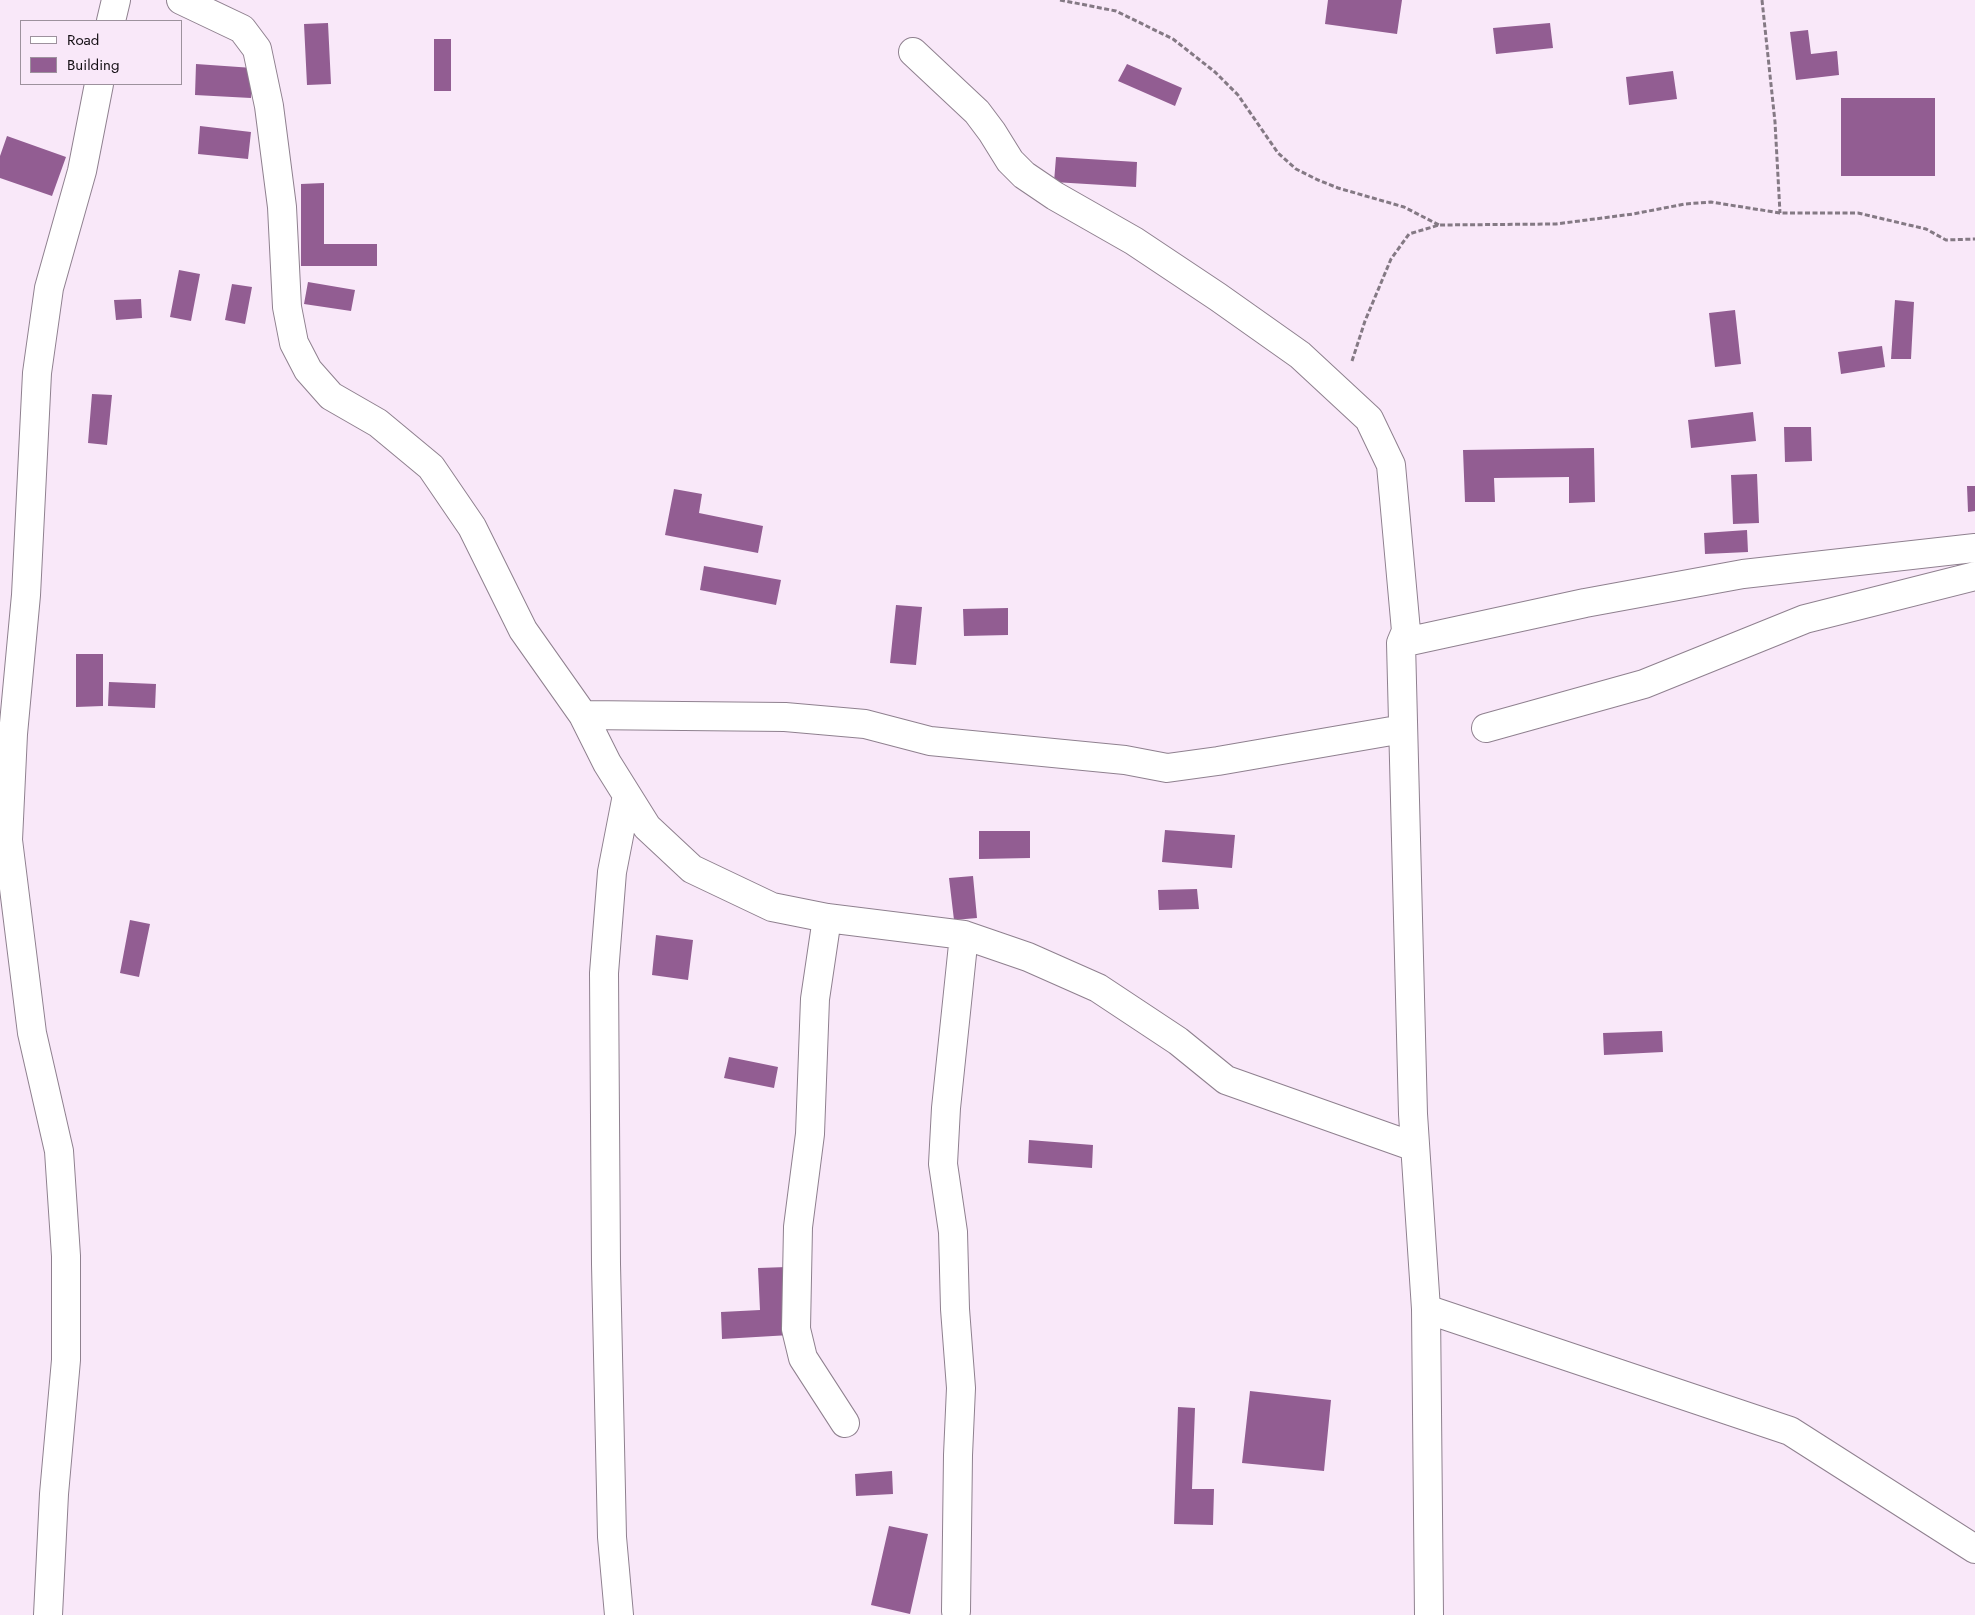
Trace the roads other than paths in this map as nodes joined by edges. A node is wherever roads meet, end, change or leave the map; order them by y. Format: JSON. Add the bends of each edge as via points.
{"nodes":[{"id":1,"x":116,"y":0,"type":"edge"},
{"id":2,"x":181,"y":0,"type":"edge"},
{"id":3,"x":112,"y":20,"type":"edge"},
{"id":4,"x":913,"y":52,"type":"dead end"},
{"id":5,"x":99,"y":85,"type":"edge"},
{"id":6,"x":1975,"y":548,"type":"edge"},
{"id":7,"x":1975,"y":576,"type":"edge"},
{"id":8,"x":1401,"y":643,"type":"junction"},
{"id":9,"x":583,"y":714,"type":"junction"},
{"id":10,"x":1486,"y":728,"type":"dead end"},
{"id":11,"x":1404,"y":729,"type":"junction"},
{"id":12,"x":627,"y":795,"type":"junction"},
{"id":13,"x":4,"y":840,"type":"edge"},
{"id":14,"x":826,"y":918,"type":"junction"},
{"id":15,"x":964,"y":935,"type":"junction"},
{"id":16,"x":1416,"y":1147,"type":"junction"},
{"id":17,"x":1426,"y":1309,"type":"junction"},
{"id":18,"x":845,"y":1423,"type":"dead end"},
{"id":19,"x":1975,"y":1548,"type":"edge"},
{"id":20,"x":956,"y":1611,"type":"dead end"},
{"id":21,"x":48,"y":1615,"type":"edge"},
{"id":22,"x":619,"y":1615,"type":"edge"},
{"id":23,"x":1429,"y":1615,"type":"edge"}],
"edges":[{"from":1,"to":3,"type":"street"},
{"from":2,"to":9,"type":"street","via":[[242,28],[257,48],[269,106],[282,207],[287,306],[294,342],[308,370],[331,396],[378,423],[431,467],[472,527],[523,630]]},
{"from":4,"to":8,"type":"street","via":[[977,112],[1010,161],[1024,175],[1134,241],[1218,297],[1300,355],[1369,418],[1391,465],[1406,631]]},
{"from":5,"to":13,"type":"street","via":[[82,171],[48,288],[37,373],[26,595]]},
{"from":6,"to":8,"type":"street","via":[[1743,574],[1585,603]]},
{"from":7,"to":10,"type":"street","via":[[1805,619],[1644,684]]},
{"from":8,"to":11,"type":"street"},
{"from":9,"to":11,"type":"street","via":[[785,716],[866,724],[930,741],[1125,760],[1167,768]]},
{"from":9,"to":12,"type":"street"},
{"from":11,"to":16,"type":"street"},
{"from":12,"to":14,"type":"street","via":[[647,827],[692,869],[772,907]]},
{"from":12,"to":22,"type":"street","via":[[612,872],[604,973],[612,1537]]},
{"from":13,"to":21,"type":"street","via":[[32,1033],[59,1151],[66,1256],[66,1360],[54,1494]]},
{"from":14,"to":15,"type":"street"},
{"from":14,"to":18,"type":"street","via":[[815,998],[810,1134],[798,1227],[796,1329],[803,1358]]},
{"from":15,"to":16,"type":"street","via":[[1028,957],[1098,988],[1178,1041],[1226,1080]]},
{"from":15,"to":20,"type":"street","via":[[942,1164],[953,1232],[961,1388]]},
{"from":16,"to":17,"type":"street"},
{"from":17,"to":19,"type":"street","via":[[1790,1432]]},
{"from":17,"to":23,"type":"street"}]}
